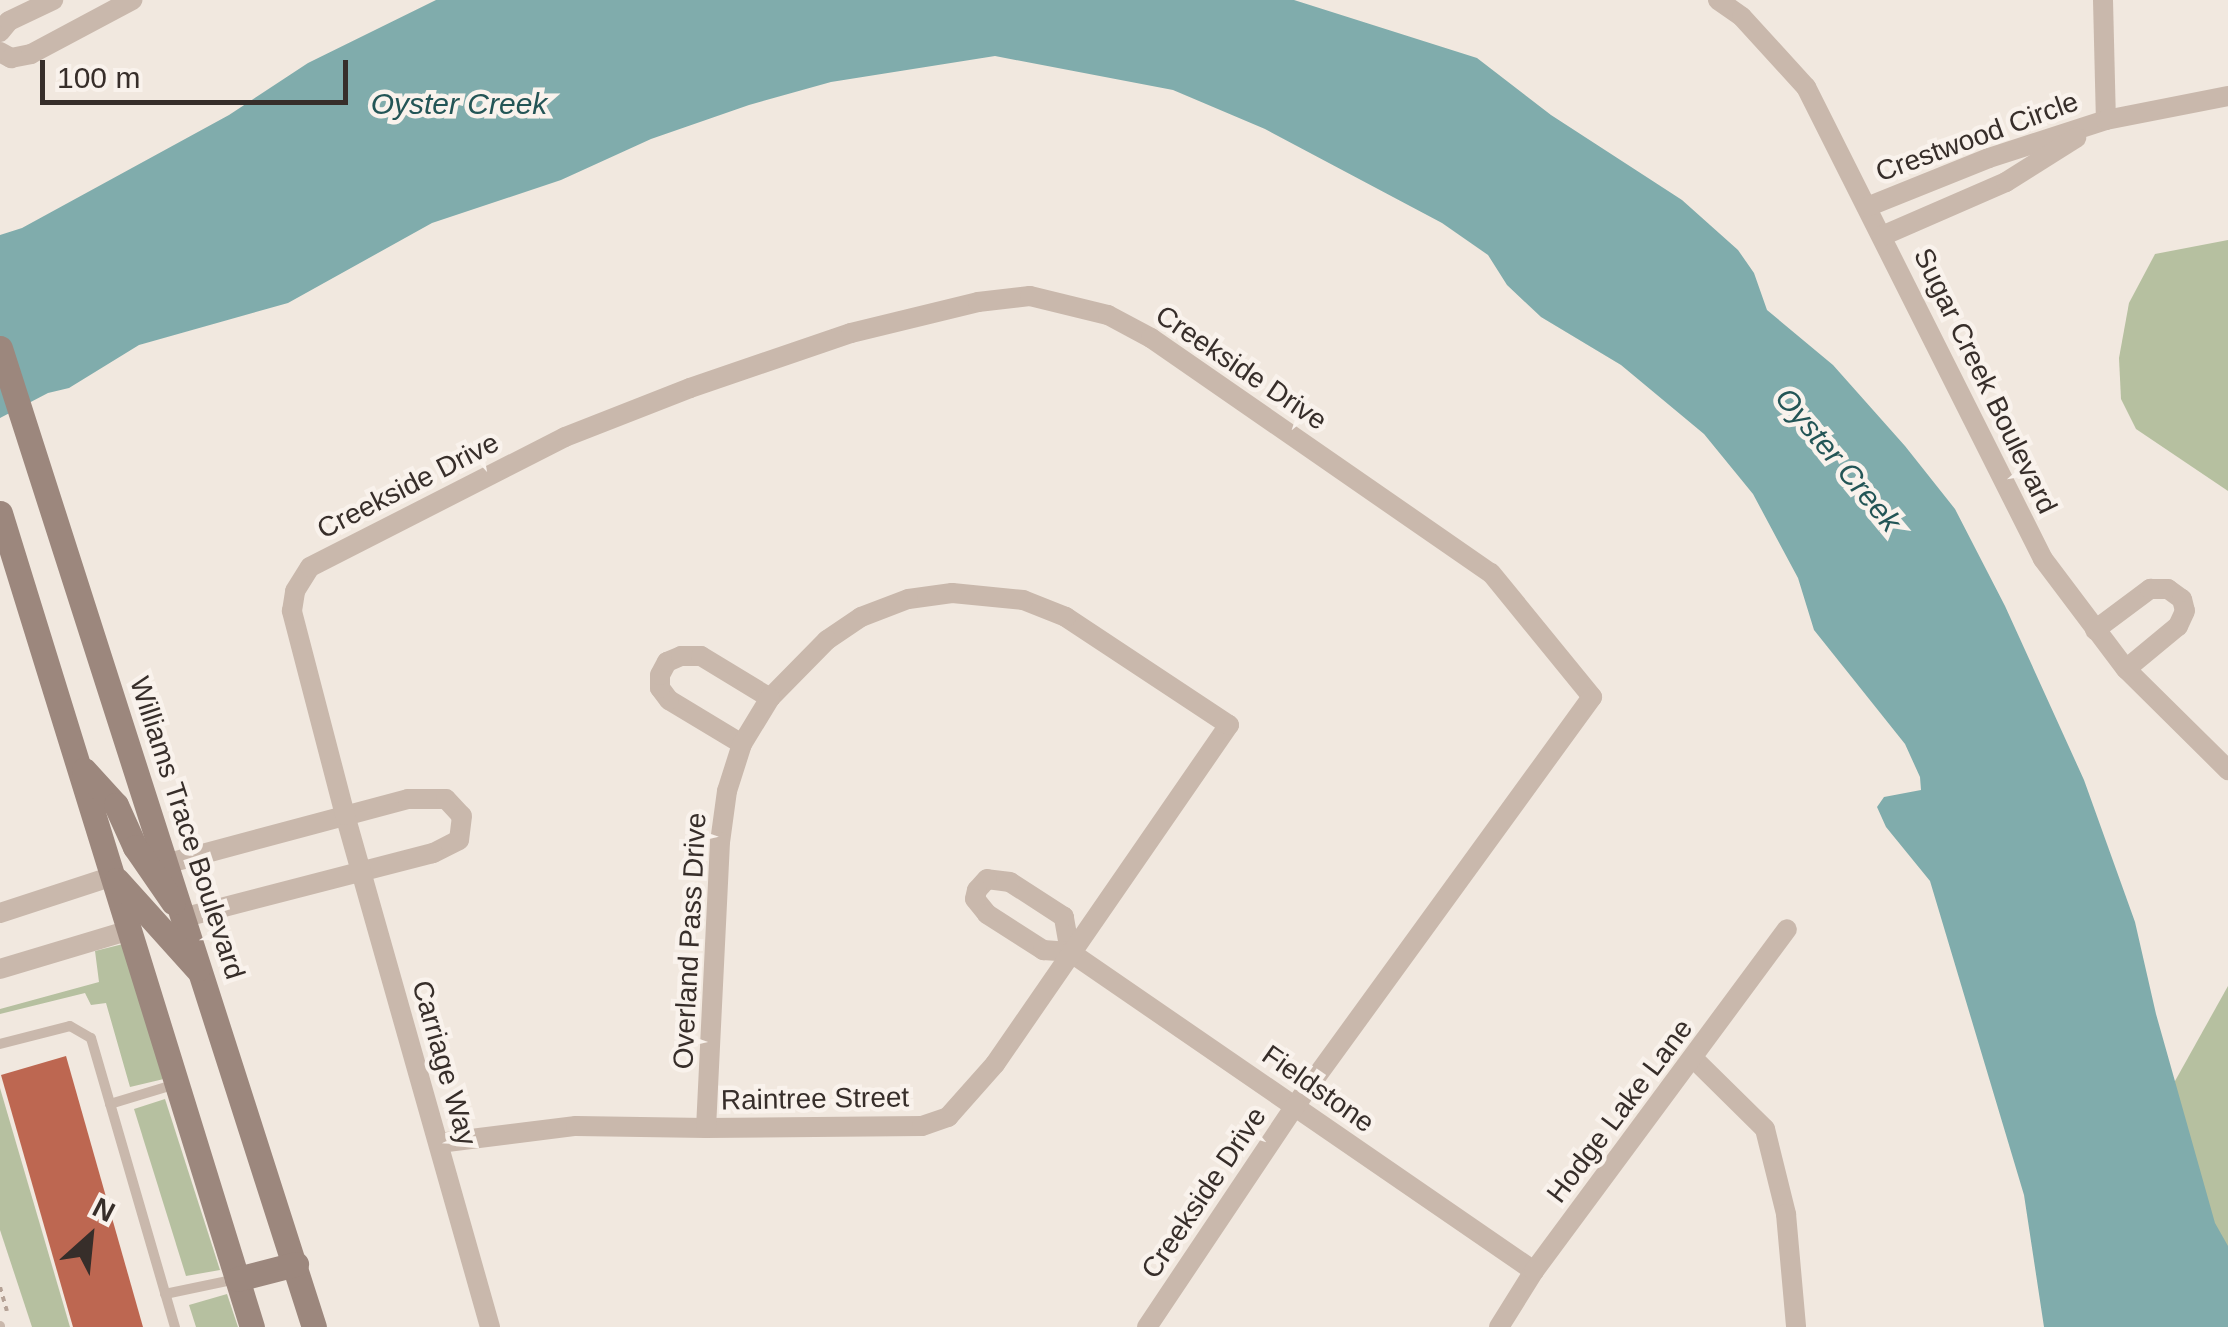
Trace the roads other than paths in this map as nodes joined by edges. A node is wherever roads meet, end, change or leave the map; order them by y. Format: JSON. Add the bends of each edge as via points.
{"nodes":[{"id":1,"x":53,"y":0,"type":"edge"},
{"id":2,"x":132,"y":0,"type":"edge"},
{"id":3,"x":1718,"y":0,"type":"edge"},
{"id":4,"x":2103,"y":0,"type":"edge"},
{"id":5,"x":109,"y":6,"type":"edge"},
{"id":6,"x":0,"y":32,"type":"edge"},
{"id":7,"x":0,"y":52,"type":"edge"},
{"id":8,"x":2228,"y":96,"type":"edge"},
{"id":9,"x":2106,"y":120,"type":"junction"},
{"id":10,"x":1867,"y":206,"type":"junction"},
{"id":11,"x":1882,"y":236,"type":"junction"},
{"id":12,"x":0,"y":348,"type":"edge"},
{"id":13,"x":0,"y":513,"type":"edge"},
{"id":14,"x":2094,"y":630,"type":"junction"},
{"id":15,"x":2126,"y":668,"type":"junction"},
{"id":16,"x":770,"y":698,"type":"junction"},
{"id":17,"x":1229,"y":725,"type":"joint"},
{"id":18,"x":742,"y":744,"type":"junction"},
{"id":19,"x":79,"y":765,"type":"junction"},
{"id":20,"x":2228,"y":770,"type":"edge"},
{"id":21,"x":345,"y":815,"type":"junction"},
{"id":22,"x":168,"y":863,"type":"junction"},
{"id":23,"x":362,"y":874,"type":"junction"},
{"id":24,"x":113,"y":876,"type":"junction"},
{"id":25,"x":0,"y":913,"type":"edge"},
{"id":26,"x":186,"y":917,"type":"junction"},
{"id":27,"x":1787,"y":929,"type":"dead end"},
{"id":28,"x":130,"y":930,"type":"junction"},
{"id":29,"x":1070,"y":952,"type":"junction"},
{"id":30,"x":0,"y":970,"type":"edge"},
{"id":31,"x":205,"y":978,"type":"junction"},
{"id":32,"x":0,"y":1044,"type":"edge"},
{"id":33,"x":1693,"y":1058,"type":"junction"},
{"id":34,"x":177,"y":1084,"type":"junction"},
{"id":35,"x":110,"y":1104,"type":"junction"},
{"id":36,"x":1295,"y":1106,"type":"junction"},
{"id":37,"x":706,"y":1128,"type":"junction"},
{"id":38,"x":438,"y":1142,"type":"junction"},
{"id":39,"x":296,"y":1264,"type":"junction"},
{"id":40,"x":1534,"y":1271,"type":"junction"},
{"id":41,"x":237,"y":1279,"type":"junction"},
{"id":42,"x":166,"y":1294,"type":"junction"},
{"id":43,"x":175,"y":1327,"type":"edge"},
{"id":44,"x":252,"y":1327,"type":"edge"},
{"id":45,"x":314,"y":1327,"type":"edge"},
{"id":46,"x":490,"y":1327,"type":"edge"},
{"id":47,"x":1147,"y":1327,"type":"edge"},
{"id":48,"x":1499,"y":1327,"type":"edge"},
{"id":49,"x":1796,"y":1327,"type":"edge"}],
"edges":[{"from":1,"to":6,"type":"street"},
{"from":2,"to":5,"type":"street"},
{"from":3,"to":10,"type":"street","name":"Sugar Creek Boulevard","via":[[1806,87]]},
{"from":4,"to":9,"type":"street"},
{"from":5,"to":7,"type":"street","via":[[31,54],[11,58]]},
{"from":8,"to":9,"type":"street","name":"Crestwood Circle"},
{"from":9,"to":10,"type":"street","name":"Crestwood Circle"},
{"from":9,"to":11,"type":"street","name":"Crestwood Circle","via":[[2006,182]]},
{"from":10,"to":11,"type":"street","name":"Sugar Creek Boulevard"},
{"from":11,"to":14,"type":"street","name":"Sugar Creek Boulevard","via":[[2042,560]]},
{"from":12,"to":22,"type":"main road","name":"Williams Trace Boulevard"},
{"from":13,"to":19,"type":"main road"},
{"from":14,"to":15,"type":"street","name":"Sugar Creek Boulevard"},
{"from":14,"to":15,"type":"street","via":[[2150,588],[2182,598],[2178,626]]},
{"from":15,"to":20,"type":"street","name":"Sugar Creek Boulevard"},
{"from":16,"to":17,"type":"street","name":"Overland Pass Drive","via":[[798,665],[861,617],[908,599],[952,593],[1023,600],[1066,616]]},
{"from":16,"to":18,"type":"street","name":"Overland Pass Drive"},
{"from":16,"to":18,"type":"street","via":[[701,656],[667,662],[660,688],[668,700]]},
{"from":17,"to":29,"type":"street","name":"Raintree Street"},
{"from":18,"to":37,"type":"street","name":"Overland Pass Drive","via":[[720,842]]},
{"from":19,"to":24,"type":"main road"},
{"from":19,"to":26,"type":"main road","via":[[116,805],[135,847]]},
{"from":21,"to":22,"type":"street"},
{"from":21,"to":23,"type":"street","name":"Carriage Way"},
{"from":21,"to":23,"type":"street","via":[[434,796],[462,816],[459,840],[448,847]]},
{"from":21,"to":36,"type":"street","name":"Creekside Drive","via":[[292,611],[310,567],[565,437],[690,388],[851,333],[978,302],[1030,296],[1066,302],[1151,338],[1490,574],[1592,697]]},
{"from":22,"to":26,"type":"main road","name":"Williams Trace Boulevard"},
{"from":23,"to":26,"type":"street"},
{"from":23,"to":38,"type":"street","name":"Carriage Way"},
{"from":24,"to":25,"type":"street"},
{"from":24,"to":28,"type":"main road"},
{"from":24,"to":31,"type":"main road"},
{"from":26,"to":31,"type":"main road","name":"Williams Trace Boulevard"},
{"from":27,"to":33,"type":"street","name":"Hodge Lake Lane"},
{"from":28,"to":30,"type":"street"},
{"from":28,"to":34,"type":"main road"},
{"from":29,"to":29,"type":"street","name":"Fieldstone","via":[[1064,917],[1010,882],[987,879],[977,890],[974,899],[988,914],[1044,950]]},
{"from":29,"to":36,"type":"street","name":"Fieldstone"},
{"from":29,"to":37,"type":"street","name":"Raintree Street","via":[[995,1064],[948,1118],[922,1126]]},
{"from":31,"to":39,"type":"main road","name":"Williams Trace Boulevard"},
{"from":32,"to":35,"type":"lane","via":[[80,1028],[91,1038]]},
{"from":33,"to":40,"type":"street","name":"Hodge Lake Lane"},
{"from":33,"to":49,"type":"street","via":[[1765,1128],[1786,1214]]},
{"from":34,"to":35,"type":"lane"},
{"from":34,"to":41,"type":"main road"},
{"from":35,"to":42,"type":"lane"},
{"from":36,"to":40,"type":"street","name":"Fieldstone"},
{"from":36,"to":47,"type":"street","name":"Creekside Drive"},
{"from":37,"to":38,"type":"street","name":"Raintree Street","via":[[576,1126]]},
{"from":38,"to":46,"type":"street","name":"Carriage Way"},
{"from":39,"to":41,"type":"main road"},
{"from":39,"to":45,"type":"main road","name":"Williams Trace Boulevard"},
{"from":40,"to":48,"type":"street","name":"Hodge Lake Lane"},
{"from":41,"to":42,"type":"lane"},
{"from":41,"to":44,"type":"main road"},
{"from":42,"to":43,"type":"lane"}]}
